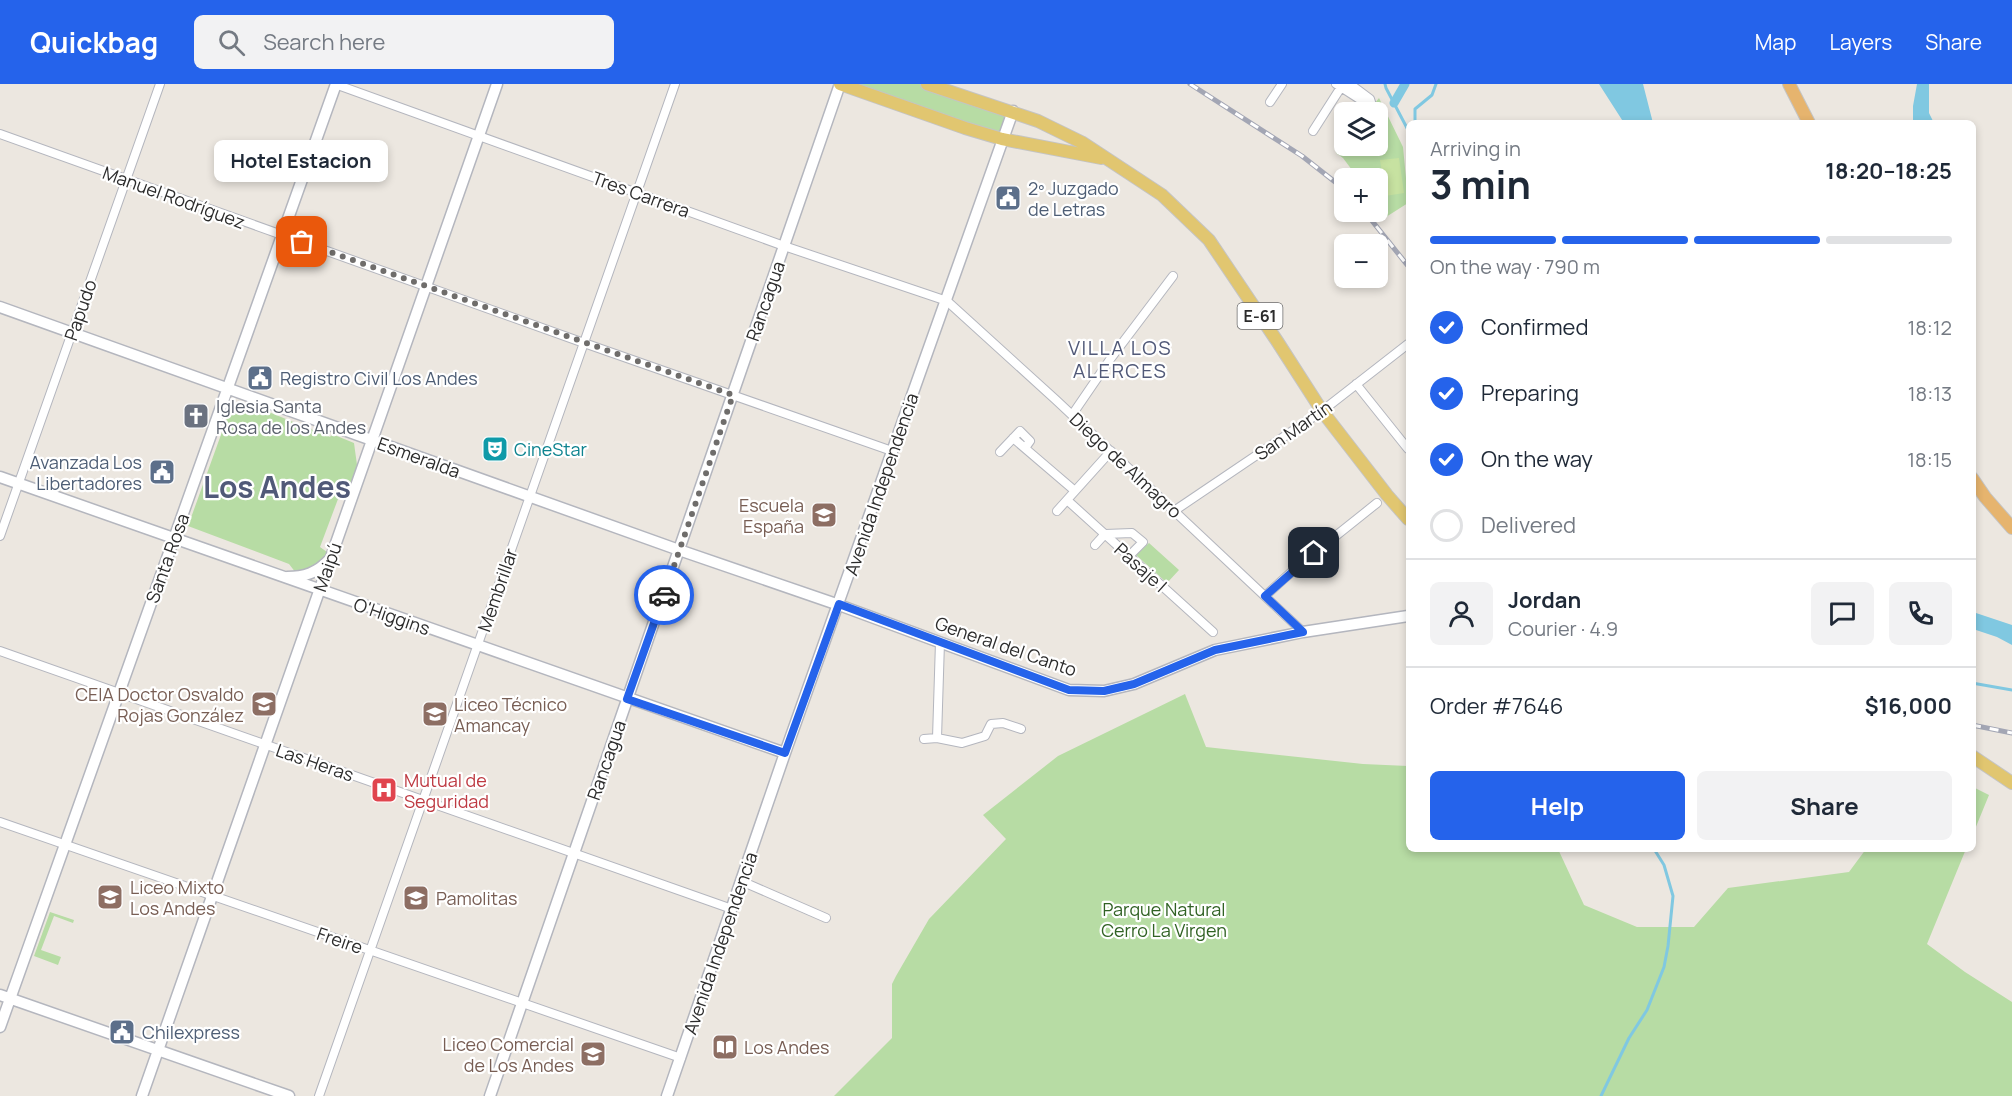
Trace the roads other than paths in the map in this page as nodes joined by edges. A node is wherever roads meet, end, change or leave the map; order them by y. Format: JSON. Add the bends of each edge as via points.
{"nodes":[{"id":1,"x":160,"y":84,"type":"edge"},
{"id":2,"x":336,"y":84,"type":"edge"},
{"id":3,"x":496,"y":84,"type":"edge"},
{"id":4,"x":675,"y":84,"type":"edge"},
{"id":5,"x":840,"y":84,"type":"edge"},
{"id":6,"x":927,"y":84,"type":"edge"},
{"id":7,"x":1282,"y":84,"type":"edge"},
{"id":8,"x":1350,"y":84,"type":"edge"},
{"id":9,"x":1789,"y":84,"type":"edge"},
{"id":10,"x":1340,"y":85,"type":"edge"},
{"id":11,"x":1270,"y":102,"type":"dead end"},
{"id":12,"x":1364,"y":102,"type":"edge"},
{"id":13,"x":1371,"y":102,"type":"edge"},
{"id":14,"x":1013,"y":111,"type":"junction"},
{"id":15,"x":1807,"y":120,"type":"edge"},
{"id":16,"x":1313,"y":131,"type":"dead end"},
{"id":17,"x":0,"y":134,"type":"edge"},
{"id":18,"x":478,"y":136,"type":"junction"},
{"id":19,"x":1002,"y":139,"type":"junction"},
{"id":20,"x":1110,"y":159,"type":"junction"},
{"id":21,"x":126,"y":180,"type":"junction"},
{"id":22,"x":637,"y":192,"type":"junction"},
{"id":23,"x":282,"y":235,"type":"junction"},
{"id":24,"x":784,"y":246,"type":"junction"},
{"id":25,"x":1173,"y":276,"type":"dead end"},
{"id":26,"x":426,"y":286,"type":"junction"},
{"id":27,"x":947,"y":301,"type":"junction"},
{"id":28,"x":0,"y":307,"type":"edge"},
{"id":29,"x":72,"y":333,"type":"junction"},
{"id":30,"x":584,"y":343,"type":"junction"},
{"id":31,"x":1406,"y":346,"type":"edge"},
{"id":32,"x":1356,"y":384,"type":"junction"},
{"id":33,"x":227,"y":388,"type":"junction"},
{"id":34,"x":733,"y":395,"type":"junction"},
{"id":35,"x":256,"y":399,"type":"junction"},
{"id":36,"x":221,"y":408,"type":"junction"},
{"id":37,"x":1322,"y":411,"type":"junction"},
{"id":38,"x":1072,"y":415,"type":"junction"},
{"id":39,"x":350,"y":432,"type":"junction"},
{"id":40,"x":1013,"y":438,"type":"junction"},
{"id":41,"x":372,"y":440,"type":"junction"},
{"id":42,"x":1406,"y":446,"type":"edge"},
{"id":43,"x":1024,"y":448,"type":"junction"},
{"id":44,"x":892,"y":451,"type":"junction"},
{"id":45,"x":1111,"y":451,"type":"junction"},
{"id":46,"x":1000,"y":452,"type":"dead end"},
{"id":47,"x":362,"y":467,"type":"junction"},
{"id":48,"x":0,"y":477,"type":"edge"},
{"id":49,"x":1976,"y":483,"type":"edge"},
{"id":50,"x":19,"y":484,"type":"junction"},
{"id":51,"x":1075,"y":491,"type":"junction"},
{"id":52,"x":530,"y":497,"type":"junction"},
{"id":53,"x":1067,"y":500,"type":"junction"},
{"id":54,"x":1377,"y":503,"type":"dead end"},
{"id":55,"x":1057,"y":511,"type":"dead end"},
{"id":56,"x":1174,"y":511,"type":"junction"},
{"id":57,"x":183,"y":513,"type":"junction"},
{"id":58,"x":1406,"y":517,"type":"edge"},
{"id":59,"x":2012,"y":528,"type":"edge"},
{"id":60,"x":1105,"y":534,"type":"junction"},
{"id":61,"x":0,"y":536,"type":"edge"},
{"id":62,"x":174,"y":539,"type":"junction"},
{"id":63,"x":1095,"y":545,"type":"dead end"},
{"id":64,"x":196,"y":546,"type":"junction"},
{"id":65,"x":679,"y":550,"type":"junction"},
{"id":66,"x":1129,"y":556,"type":"junction"},
{"id":67,"x":331,"y":558,"type":"junction"},
{"id":68,"x":280,"y":577,"type":"junction"},
{"id":69,"x":319,"y":590,"type":"junction"},
{"id":70,"x":1265,"y":596,"type":"junction"},
{"id":71,"x":839,"y":604,"type":"junction"},
{"id":72,"x":1406,"y":616,"type":"edge"},
{"id":73,"x":1213,"y":632,"type":"dead end"},
{"id":74,"x":1303,"y":632,"type":"junction"},
{"id":75,"x":940,"y":642,"type":"junction"},
{"id":76,"x":477,"y":646,"type":"junction"},
{"id":77,"x":0,"y":651,"type":"edge"},
{"id":78,"x":119,"y":693,"type":"junction"},
{"id":79,"x":627,"y":699,"type":"junction"},
{"id":80,"x":1021,"y":729,"type":"dead end"},
{"id":81,"x":937,"y":738,"type":"junction"},
{"id":82,"x":924,"y":740,"type":"dead end"},
{"id":83,"x":265,"y":745,"type":"junction"},
{"id":84,"x":785,"y":753,"type":"junction"},
{"id":85,"x":1976,"y":759,"type":"edge"},
{"id":86,"x":2012,"y":783,"type":"edge"},
{"id":87,"x":423,"y":800,"type":"junction"},
{"id":88,"x":0,"y":822,"type":"edge"},
{"id":89,"x":65,"y":844,"type":"junction"},
{"id":90,"x":574,"y":853,"type":"junction"},
{"id":91,"x":741,"y":881,"type":"junction"},
{"id":92,"x":212,"y":895,"type":"junction"},
{"id":93,"x":732,"y":909,"type":"junction"},
{"id":94,"x":826,"y":918,"type":"dead end"},
{"id":95,"x":370,"y":951,"type":"junction"},
{"id":96,"x":5,"y":997,"type":"edge"},
{"id":97,"x":522,"y":1003,"type":"junction"},
{"id":98,"x":0,"y":1027,"type":"edge"},
{"id":99,"x":158,"y":1050,"type":"junction"},
{"id":100,"x":681,"y":1058,"type":"junction"},
{"id":101,"x":142,"y":1096,"type":"edge"},
{"id":102,"x":289,"y":1096,"type":"edge"},
{"id":103,"x":319,"y":1096,"type":"edge"},
{"id":104,"x":490,"y":1096,"type":"edge"},
{"id":105,"x":667,"y":1096,"type":"edge"}],
"edges":[{"from":1,"to":21,"type":"street","name":"Papudo"},
{"from":2,"to":18,"type":"street","name":"Tres Carrera"},
{"from":2,"to":23,"type":"main road","name":"Santa Rosa"},
{"from":3,"to":18,"type":"main road","name":"Maipú"},
{"from":4,"to":22,"type":"street","name":"Membrillar"},
{"from":5,"to":19,"type":"main road","number":"E-61"},
{"from":5,"to":24,"type":"main road","name":"Rancagua"},
{"from":6,"to":14,"type":"main road","number":"E-61"},
{"from":7,"to":11,"type":"street"},
{"from":8,"to":13,"type":"street"},
{"from":9,"to":15,"type":"highway"},
{"from":10,"to":12,"type":"street"},
{"from":10,"to":16,"type":"street"},
{"from":14,"to":19,"type":"main road","name":"Avenida Independencia"},
{"from":14,"to":20,"type":"main road","number":"E-61"},
{"from":17,"to":21,"type":"street","name":"Manuel Rodríguez"},
{"from":18,"to":22,"type":"street","name":"Tres Carrera"},
{"from":18,"to":26,"type":"main road","name":"Maipú"},
{"from":19,"to":20,"type":"main road","number":"E-61"},
{"from":19,"to":27,"type":"main road","name":"Avenida Independencia"},
{"from":20,"to":37,"type":"main road","number":"E-61","via":[[1162,195],[1209,240]]},
{"from":21,"to":23,"type":"street","name":"Manuel Rodríguez"},
{"from":21,"to":29,"type":"street","name":"Papudo"},
{"from":22,"to":24,"type":"street","name":"Tres Carrera"},
{"from":22,"to":30,"type":"street","name":"Membrillar"},
{"from":23,"to":26,"type":"street","name":"Manuel Rodríguez"},
{"from":23,"to":33,"type":"main road","name":"Santa Rosa"},
{"from":24,"to":27,"type":"street","name":"Tres Carrera"},
{"from":24,"to":34,"type":"main road","name":"Rancagua"},
{"from":25,"to":38,"type":"street"},
{"from":26,"to":30,"type":"street","name":"Manuel Rodríguez"},
{"from":26,"to":41,"type":"main road","name":"Maipú"},
{"from":27,"to":38,"type":"street","name":"Diego de Almagro"},
{"from":27,"to":44,"type":"main road","name":"Avenida Independencia"},
{"from":28,"to":29,"type":"main road","name":"Esmeralda"},
{"from":29,"to":33,"type":"main road","name":"Esmeralda"},
{"from":29,"to":50,"type":"street","name":"Papudo"},
{"from":30,"to":34,"type":"street","name":"Manuel Rodríguez"},
{"from":30,"to":52,"type":"street","name":"Membrillar"},
{"from":31,"to":32,"type":"street","name":"San Martín"},
{"from":32,"to":37,"type":"street","name":"San Martín"},
{"from":32,"to":42,"type":"street"},
{"from":33,"to":35,"type":"main road","name":"Esmeralda"},
{"from":33,"to":36,"type":"main road","name":"Santa Rosa"},
{"from":34,"to":44,"type":"street","name":"Manuel Rodríguez"},
{"from":34,"to":65,"type":"main road","name":"Rancagua"},
{"from":35,"to":36,"type":"main road","via":[[239,396]]},
{"from":35,"to":39,"type":"main road","name":"Esmeralda"},
{"from":36,"to":57,"type":"main road","name":"Santa Rosa"},
{"from":37,"to":56,"type":"street","name":"San Martín"},
{"from":37,"to":58,"type":"main road","number":"E-61"},
{"from":38,"to":45,"type":"street","name":"Diego de Almagro"},
{"from":39,"to":41,"type":"main road","name":"Esmeralda"},
{"from":39,"to":47,"type":"main road","via":[[360,446]]},
{"from":40,"to":43,"type":"street"},
{"from":40,"to":43,"type":"street","via":[[1020,431],[1030,441]]},
{"from":40,"to":46,"type":"street"},
{"from":41,"to":47,"type":"main road","name":"Maipú"},
{"from":41,"to":52,"type":"main road","name":"Esmeralda"},
{"from":43,"to":51,"type":"street"},
{"from":44,"to":71,"type":"main road","name":"Avenida Independencia"},
{"from":45,"to":51,"type":"street"},
{"from":45,"to":56,"type":"street","name":"Diego de Almagro"},
{"from":47,"to":67,"type":"main road","name":"Maipú"},
{"from":48,"to":50,"type":"main road","name":"O'Higgins"},
{"from":49,"to":59,"type":"highway"},
{"from":50,"to":61,"type":"street","name":"Papudo"},
{"from":50,"to":62,"type":"main road","name":"O'Higgins"},
{"from":51,"to":53,"type":"street"},
{"from":52,"to":65,"type":"main road","name":"Esmeralda"},
{"from":52,"to":76,"type":"street","name":"Membrillar"},
{"from":53,"to":55,"type":"street"},
{"from":53,"to":60,"type":"street","name":"Pasaje I"},
{"from":54,"to":70,"type":"street"},
{"from":56,"to":70,"type":"street","name":"Diego de Almagro"},
{"from":57,"to":62,"type":"main road","name":"Santa Rosa"},
{"from":57,"to":64,"type":"main road","via":[[181,526]]},
{"from":60,"to":63,"type":"street"},
{"from":60,"to":66,"type":"street","name":"Pasaje I"},
{"from":60,"to":66,"type":"street","name":"Pasaje I","via":[[1132,533],[1143,542]]},
{"from":62,"to":64,"type":"main road","name":"O'Higgins"},
{"from":62,"to":78,"type":"main road","name":"Santa Rosa"},
{"from":64,"to":68,"type":"main road","name":"O'Higgins"},
{"from":65,"to":71,"type":"main road","name":"Esmeralda"},
{"from":65,"to":79,"type":"main road","name":"Rancagua"},
{"from":66,"to":73,"type":"street","name":"Pasaje I"},
{"from":67,"to":68,"type":"main road","via":[[307,575]]},
{"from":67,"to":69,"type":"main road","name":"Maipú"},
{"from":68,"to":69,"type":"main road","name":"O'Higgins"},
{"from":69,"to":76,"type":"main road","name":"O'Higgins"},
{"from":69,"to":83,"type":"main road","name":"Maipú"},
{"from":70,"to":74,"type":"street","name":"Diego de Almagro"},
{"from":71,"to":75,"type":"main road","name":"General del Canto"},
{"from":71,"to":84,"type":"main road","name":"Avenida Independencia"},
{"from":72,"to":74,"type":"main road","name":"General del Canto"},
{"from":74,"to":75,"type":"main road","name":"General del Canto","via":[[1215,650],[1134,684],[1104,691],[1069,690]]},
{"from":75,"to":81,"type":"street"},
{"from":76,"to":79,"type":"main road","name":"O'Higgins"},
{"from":76,"to":87,"type":"street","name":"Membrillar"},
{"from":77,"to":78,"type":"street","name":"Las Heras"},
{"from":78,"to":83,"type":"street","name":"Las Heras"},
{"from":78,"to":89,"type":"main road","name":"Santa Rosa"},
{"from":79,"to":84,"type":"main road","name":"O'Higgins"},
{"from":79,"to":90,"type":"main road","name":"Rancagua"},
{"from":80,"to":81,"type":"street","via":[[991,724],[985,736],[962,743]]},
{"from":81,"to":82,"type":"street"},
{"from":83,"to":87,"type":"street","name":"Las Heras"},
{"from":83,"to":92,"type":"main road","name":"Maipú"},
{"from":84,"to":91,"type":"main road","name":"Avenida Independencia"},
{"from":85,"to":86,"type":"main road"},
{"from":87,"to":90,"type":"street","name":"Las Heras"},
{"from":87,"to":95,"type":"street","name":"Membrillar"},
{"from":88,"to":89,"type":"street","name":"Freire"},
{"from":89,"to":92,"type":"street","name":"Freire"},
{"from":89,"to":96,"type":"main road","name":"Santa Rosa"},
{"from":90,"to":93,"type":"street","name":"Las Heras"},
{"from":90,"to":97,"type":"main road","name":"Rancagua"},
{"from":91,"to":93,"type":"main road","name":"Avenida Independencia"},
{"from":91,"to":94,"type":"street"},
{"from":92,"to":95,"type":"street","name":"Freire"},
{"from":92,"to":99,"type":"main road","name":"Maipú"},
{"from":93,"to":100,"type":"main road","name":"Avenida Independencia"},
{"from":95,"to":97,"type":"street","name":"Freire"},
{"from":95,"to":103,"type":"street","name":"Membrillar"},
{"from":96,"to":98,"type":"main road","name":"Santa Rosa"},
{"from":96,"to":99,"type":"main road"},
{"from":97,"to":100,"type":"street","name":"Freire"},
{"from":97,"to":104,"type":"main road","name":"Rancagua"},
{"from":99,"to":101,"type":"main road","name":"Maipú"},
{"from":99,"to":102,"type":"main road"},
{"from":100,"to":105,"type":"main road","name":"Avenida Independencia"}]}
